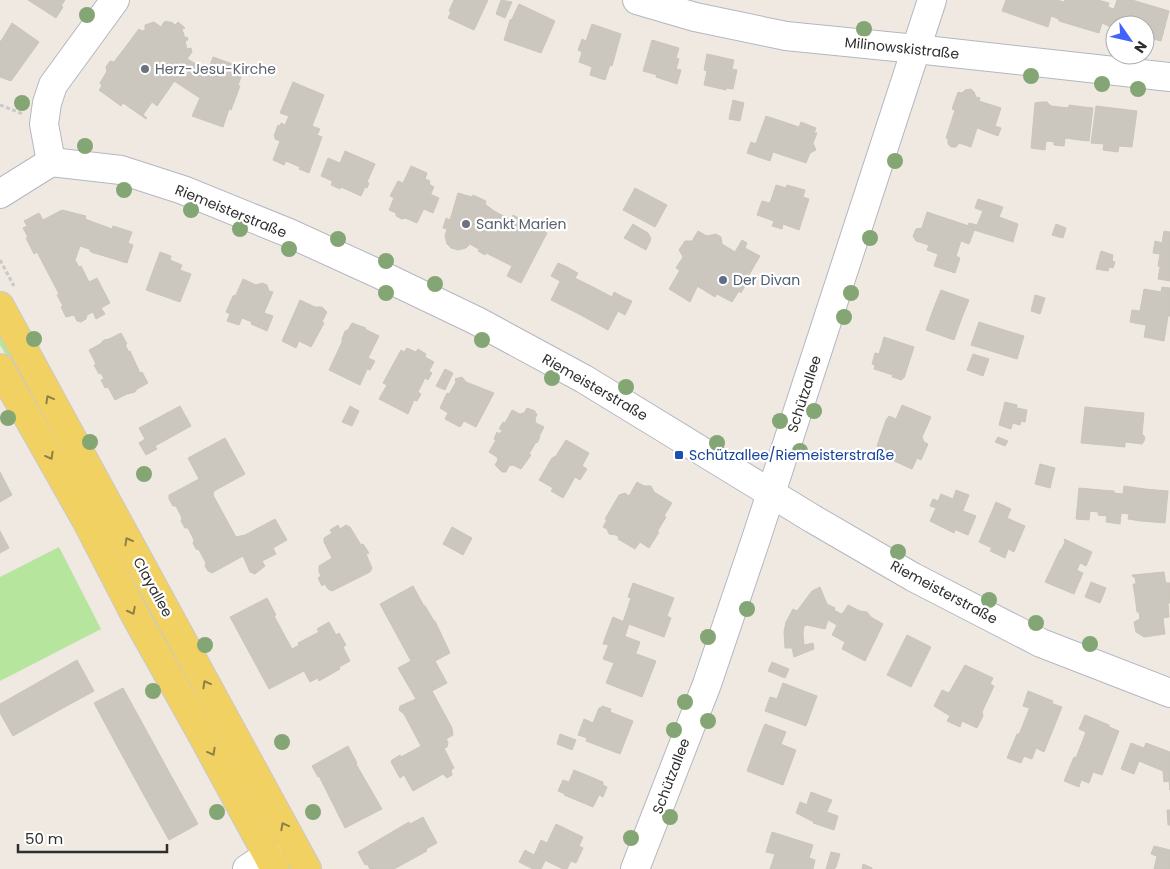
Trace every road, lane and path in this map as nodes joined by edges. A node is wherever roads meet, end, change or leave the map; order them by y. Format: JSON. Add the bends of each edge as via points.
{"nodes":[{"id":1,"x":115,"y":0,"type":"edge"},
{"id":2,"x":638,"y":0,"type":"edge"},
{"id":3,"x":932,"y":0,"type":"edge"},
{"id":4,"x":916,"y":49,"type":"junction"},
{"id":5,"x":1170,"y":78,"type":"edge"},
{"id":6,"x":0,"y":105,"type":"edge"},
{"id":7,"x":25,"y":115,"type":"dead end"},
{"id":8,"x":51,"y":162,"type":"junction"},
{"id":9,"x":0,"y":194,"type":"edge"},
{"id":10,"x":0,"y":306,"type":"edge"},
{"id":11,"x":0,"y":368,"type":"edge"},
{"id":12,"x":771,"y":493,"type":"junction"},
{"id":13,"x":1170,"y":694,"type":"edge"},
{"id":14,"x":264,"y":864,"type":"edge"},
{"id":15,"x":307,"y":869,"type":"edge"},
{"id":16,"x":635,"y":869,"type":"edge"}],
"edges":[{"from":1,"to":8,"type":"street","via":[[53,85],[44,124]]},
{"from":2,"to":4,"type":"street","name":"Milinowskistraße","via":[[695,17],[786,36]]},
{"from":3,"to":4,"type":"street","name":"Schützallee"},
{"from":4,"to":5,"type":"street","name":"Milinowskistraße"},
{"from":4,"to":12,"type":"street","name":"Schützallee"},
{"from":6,"to":7,"type":"path"},
{"from":8,"to":9,"type":"street"},
{"from":8,"to":12,"type":"street","name":"Riemeisterstraße","via":[[121,170],[183,190],[379,274],[477,321],[584,379]]},
{"from":15,"to":10,"type":"main road","name":"Clayallee","one_way":true},
{"from":11,"to":14,"type":"main road","name":"Clayallee","one_way":true,"via":[[86,520]]},
{"from":12,"to":13,"type":"street","name":"Riemeisterstraße","via":[[907,573],[1041,643]]},
{"from":12,"to":16,"type":"street","name":"Schützallee","via":[[707,684]]}]}
